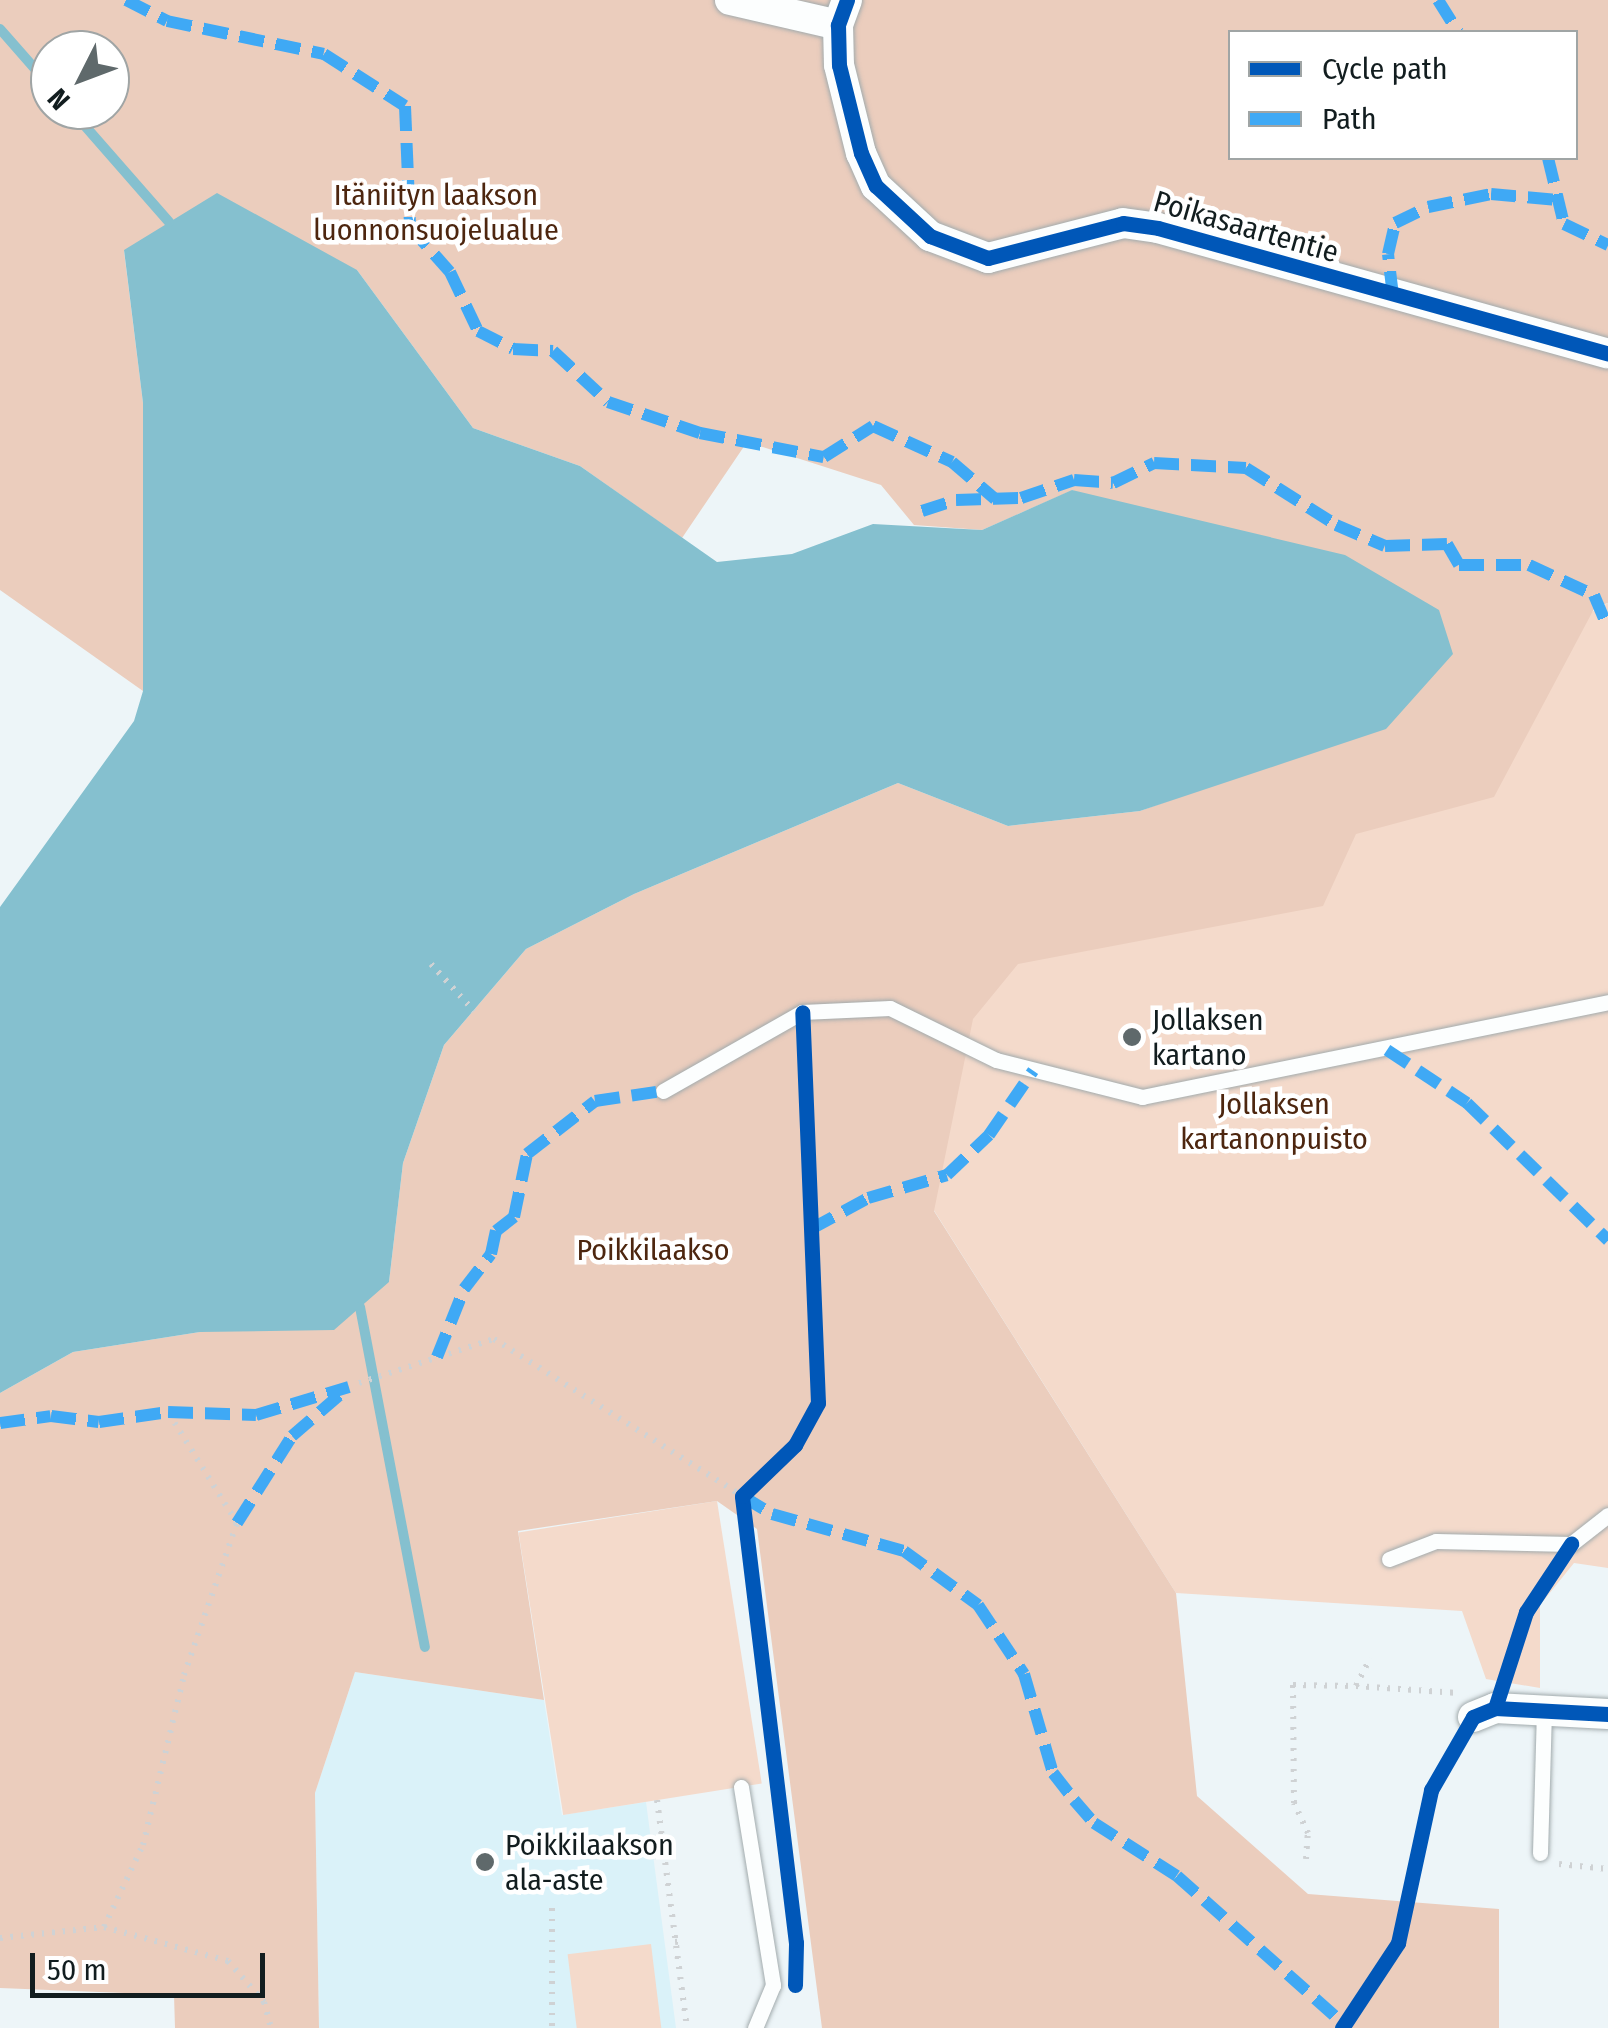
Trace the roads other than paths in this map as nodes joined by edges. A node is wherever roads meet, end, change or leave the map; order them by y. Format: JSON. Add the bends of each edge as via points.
{"nodes":[{"id":1,"x":730,"y":0,"type":"edge"},
{"id":2,"x":842,"y":13,"type":"edge"},
{"id":3,"x":1608,"y":354,"type":"edge"},
{"id":4,"x":1608,"y":1002,"type":"edge"},
{"id":5,"x":663,"y":1091,"type":"dead end"},
{"id":6,"x":1608,"y":1515,"type":"edge"},
{"id":7,"x":1390,"y":1559,"type":"dead end"},
{"id":8,"x":1471,"y":1706,"type":"road end"},
{"id":9,"x":1544,"y":1712,"type":"junction"},
{"id":10,"x":1608,"y":1714,"type":"edge"},
{"id":11,"x":741,"y":1788,"type":"dead end"},
{"id":12,"x":1540,"y":1852,"type":"road end"},
{"id":13,"x":755,"y":2028,"type":"edge"}],
"edges":[{"from":1,"to":2,"type":"street","name":"Poikasaartentie"},
{"from":2,"to":3,"type":"street","name":"Poikasaartentie","via":[[848,111],[876,186],[930,236],[956,248],[988,258],[1014,256],[1123,223],[1158,228]]},
{"from":4,"to":5,"type":"lane","via":[[1142,1097],[996,1060],[890,1008],[802,1012]]},
{"from":6,"to":7,"type":"lane","via":[[1571,1544],[1436,1540]]},
{"from":8,"to":9,"type":"street"},
{"from":9,"to":10,"type":"street"},
{"from":9,"to":12,"type":"lane"},
{"from":11,"to":13,"type":"lane","via":[[773,1985]]}]}
